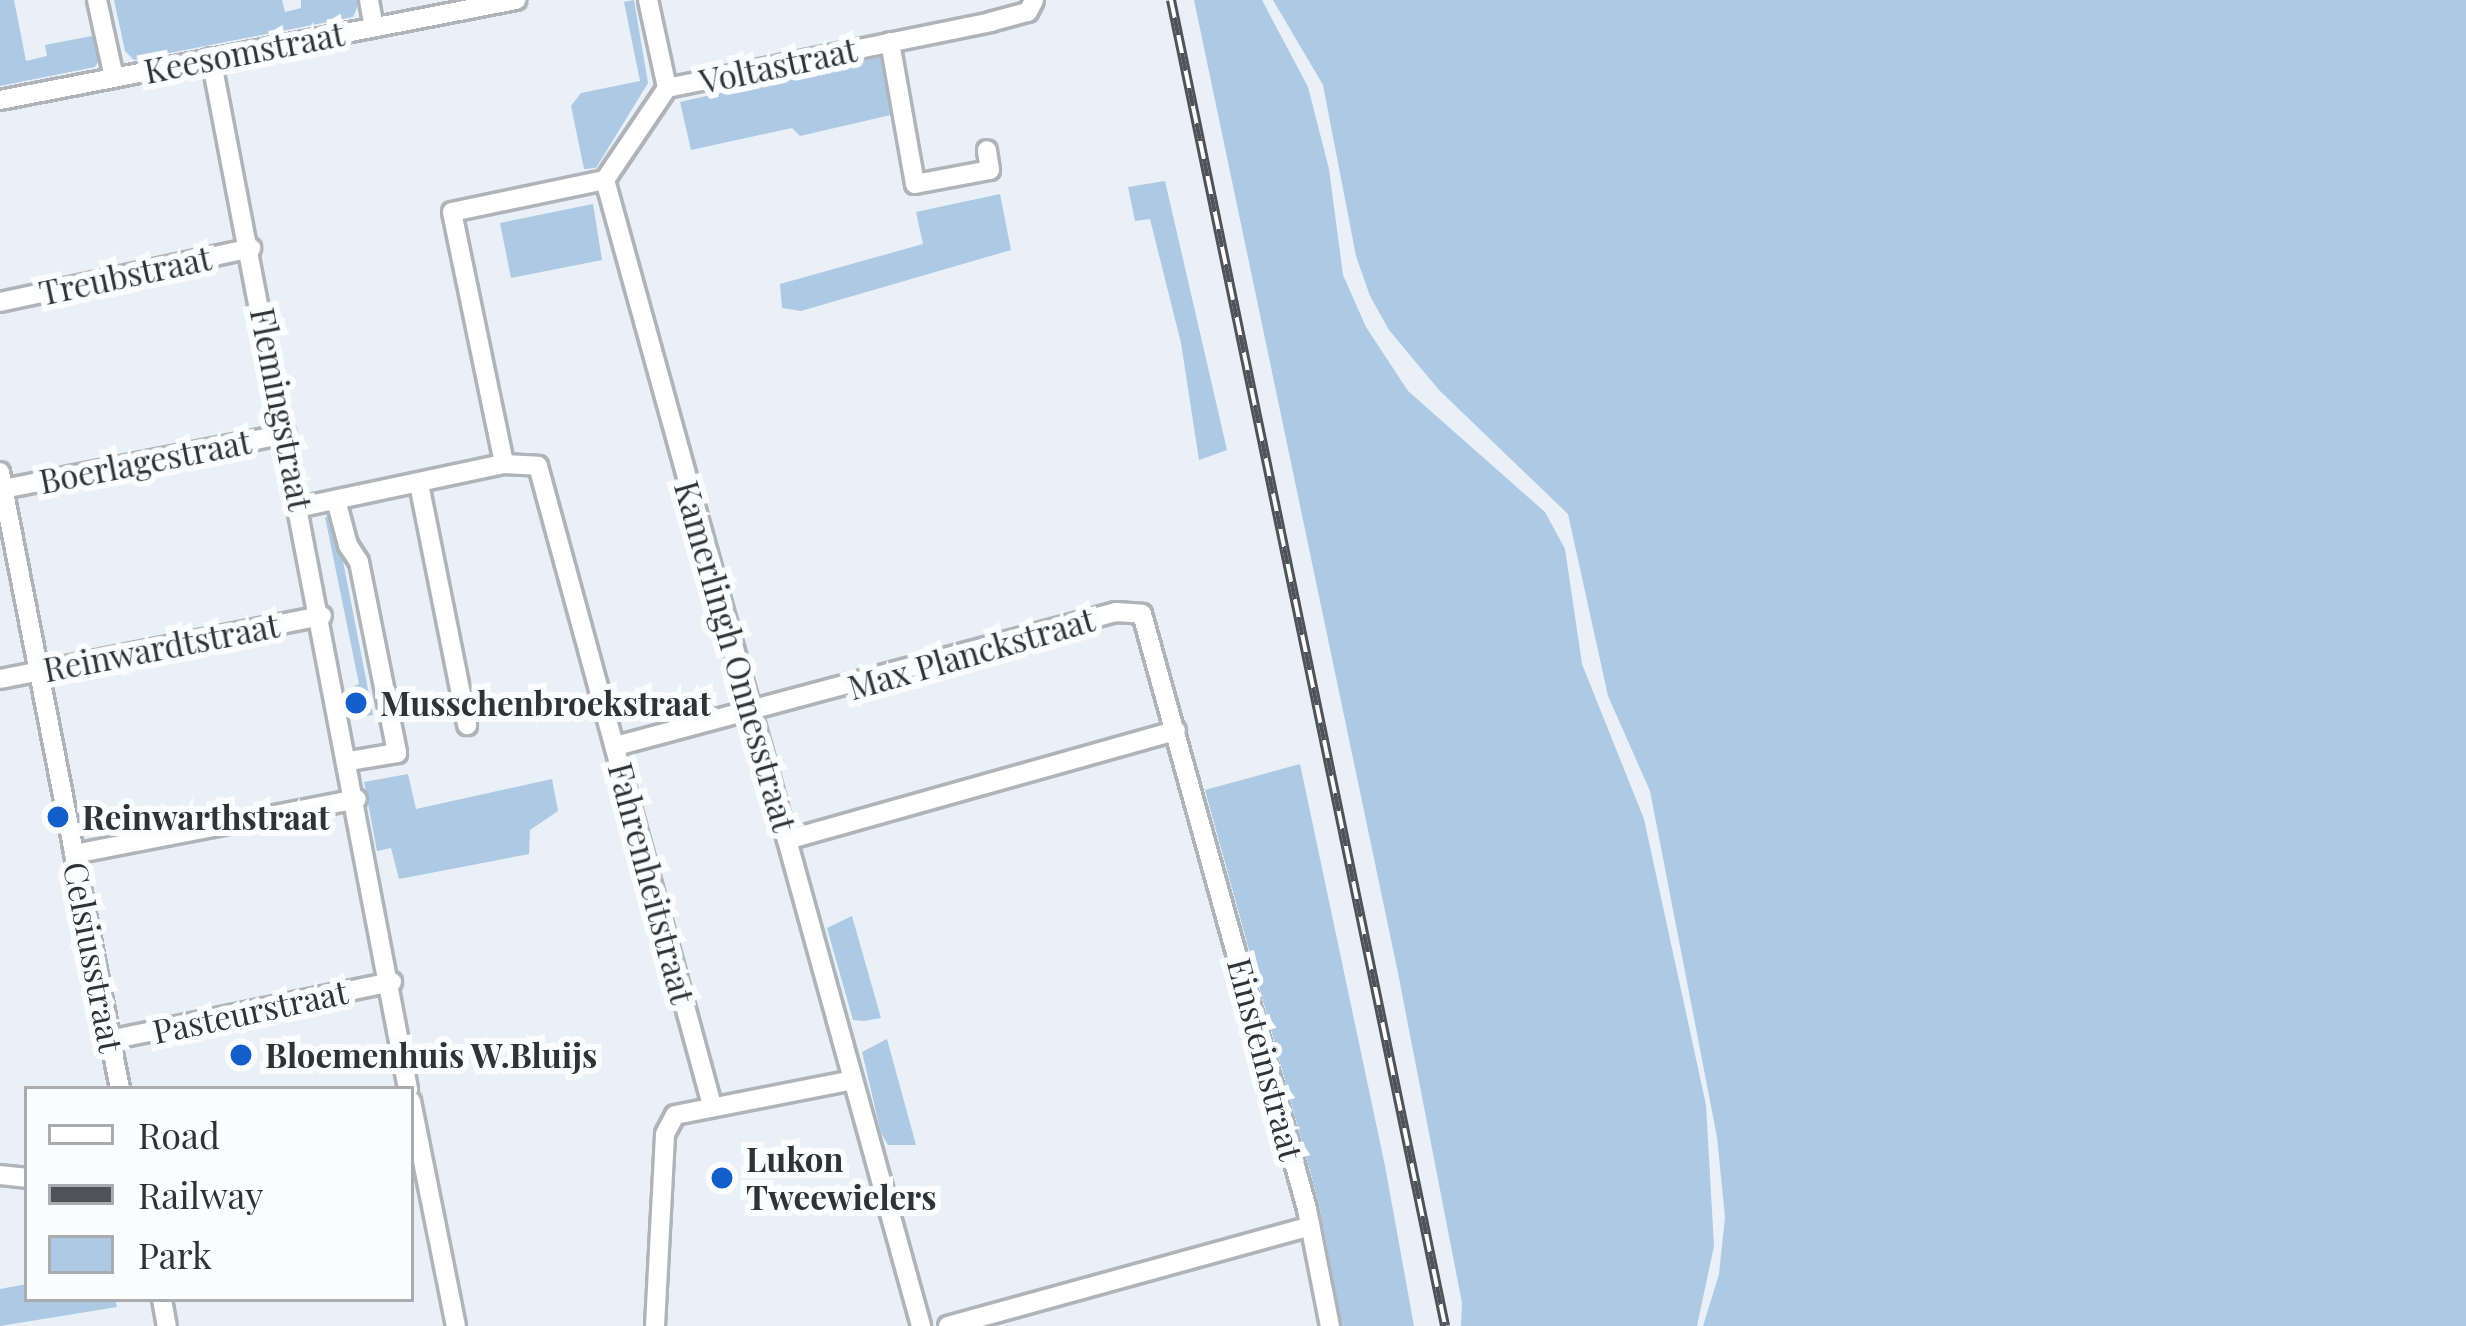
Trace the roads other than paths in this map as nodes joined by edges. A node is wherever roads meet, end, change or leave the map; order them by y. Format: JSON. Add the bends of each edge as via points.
{"nodes":[{"id":1,"x":97,"y":0,"type":"edge"},
{"id":2,"x":369,"y":0,"type":"edge"},
{"id":3,"x":516,"y":0,"type":"edge"},
{"id":4,"x":649,"y":0,"type":"edge"},
{"id":5,"x":1034,"y":0,"type":"edge"},
{"id":6,"x":374,"y":27,"type":"junction"},
{"id":7,"x":890,"y":42,"type":"junction"},
{"id":8,"x":212,"y":58,"type":"junction"},
{"id":9,"x":114,"y":76,"type":"junction"},
{"id":10,"x":667,"y":88,"type":"junction"},
{"id":11,"x":0,"y":100,"type":"edge"},
{"id":12,"x":987,"y":150,"type":"dead end"},
{"id":13,"x":605,"y":180,"type":"junction"},
{"id":14,"x":251,"y":248,"type":"junction"},
{"id":15,"x":0,"y":302,"type":"edge"},
{"id":16,"x":286,"y":434,"type":"junction"},
{"id":17,"x":504,"y":464,"type":"junction"},
{"id":18,"x":2,"y":481,"type":"edge"},
{"id":19,"x":419,"y":484,"type":"junction"},
{"id":20,"x":336,"y":500,"type":"junction"},
{"id":21,"x":301,"y":507,"type":"junction"},
{"id":22,"x":322,"y":616,"type":"junction"},
{"id":23,"x":42,"y":670,"type":"junction"},
{"id":24,"x":0,"y":679,"type":"edge"},
{"id":25,"x":753,"y":714,"type":"junction"},
{"id":26,"x":467,"y":725,"type":"dead end"},
{"id":27,"x":1176,"y":731,"type":"junction"},
{"id":28,"x":616,"y":746,"type":"junction"},
{"id":29,"x":349,"y":761,"type":"junction"},
{"id":30,"x":1194,"y":794,"type":"joint"},
{"id":31,"x":357,"y":799,"type":"junction"},
{"id":32,"x":787,"y":840,"type":"junction"},
{"id":33,"x":74,"y":854,"type":"junction"},
{"id":34,"x":392,"y":982,"type":"junction"},
{"id":35,"x":109,"y":1040,"type":"junction"},
{"id":36,"x":853,"y":1079,"type":"junction"},
{"id":37,"x":119,"y":1086,"type":"edge"},
{"id":38,"x":409,"y":1086,"type":"edge"},
{"id":39,"x":712,"y":1105,"type":"junction"},
{"id":40,"x":414,"y":1116,"type":"edge"},
{"id":41,"x":1310,"y":1226,"type":"junction"},
{"id":42,"x":456,"y":1326,"type":"edge"},
{"id":43,"x":655,"y":1326,"type":"edge"},
{"id":44,"x":921,"y":1326,"type":"edge"},
{"id":45,"x":948,"y":1326,"type":"edge"},
{"id":46,"x":1330,"y":1326,"type":"edge"}],
"edges":[{"from":1,"to":9,"type":"street","name":"Keesomstraat"},
{"from":2,"to":6,"type":"street","name":"Keesomstraat"},
{"from":3,"to":6,"type":"street","name":"Keesomstraat"},
{"from":4,"to":10,"type":"street"},
{"from":5,"to":7,"type":"street","name":"Voltastraat","via":[[1028,12]]},
{"from":6,"to":8,"type":"street","name":"Keesomstraat"},
{"from":7,"to":10,"type":"street","name":"Voltastraat"},
{"from":7,"to":12,"type":"street","name":"Voltastraat","via":[[915,184],[991,170]]},
{"from":8,"to":9,"type":"street","name":"Keesomstraat"},
{"from":8,"to":14,"type":"street","name":"Flemingstraat"},
{"from":9,"to":11,"type":"street","name":"Keesomstraat"},
{"from":10,"to":13,"type":"street"},
{"from":13,"to":17,"type":"street","via":[[452,212]]},
{"from":13,"to":25,"type":"street","name":"Kamerlingh Onnesstraat"},
{"from":14,"to":15,"type":"street","name":"Treubstraat"},
{"from":14,"to":16,"type":"street","name":"Flemingstraat"},
{"from":16,"to":18,"type":"street","name":"Boerlagestraat"},
{"from":16,"to":21,"type":"street","name":"Flemingstraat"},
{"from":17,"to":19,"type":"street"},
{"from":17,"to":28,"type":"street","name":"Fahrenheitstraat","via":[[538,466]]},
{"from":18,"to":23,"type":"street","name":"Celsiusstraat"},
{"from":19,"to":20,"type":"street"},
{"from":19,"to":26,"type":"street"},
{"from":20,"to":21,"type":"street"},
{"from":20,"to":29,"type":"street","name":"Flemingstraat","via":[[359,562],[397,753]]},
{"from":21,"to":22,"type":"street","name":"Flemingstraat"},
{"from":22,"to":23,"type":"street","name":"Reinwardtstraat"},
{"from":22,"to":29,"type":"street","name":"Flemingstraat"},
{"from":23,"to":24,"type":"street","name":"Reinwardtstraat"},
{"from":23,"to":33,"type":"street","name":"Celsiusstraat"},
{"from":25,"to":27,"type":"street","name":"Max Planckstraat","via":[[1132,610],[1145,620]]},
{"from":25,"to":28,"type":"street"},
{"from":25,"to":32,"type":"street","name":"Kamerlingh Onnesstraat"},
{"from":27,"to":30,"type":"street","name":"Max Planckstraat"},
{"from":27,"to":32,"type":"street"},
{"from":28,"to":39,"type":"street","name":"Fahrenheitstraat"},
{"from":29,"to":31,"type":"street","name":"Flemingstraat"},
{"from":30,"to":41,"type":"street","name":"Einsteinstraat"},
{"from":31,"to":33,"type":"street"},
{"from":31,"to":34,"type":"street","name":"Flemingstraat"},
{"from":32,"to":36,"type":"street","name":"Kamerlingh Onnesstraat"},
{"from":33,"to":35,"type":"street","name":"Celsiusstraat"},
{"from":34,"to":35,"type":"street","name":"Pasteurstraat"},
{"from":34,"to":38,"type":"street","name":"Flemingstraat"},
{"from":35,"to":37,"type":"street","name":"Celsiusstraat"},
{"from":36,"to":39,"type":"street"},
{"from":36,"to":44,"type":"street","name":"Kamerlingh Onnesstraat"},
{"from":39,"to":43,"type":"street","via":[[675,1114],[665,1134]]},
{"from":40,"to":42,"type":"street"},
{"from":41,"to":45,"type":"street"},
{"from":41,"to":46,"type":"street","name":"Einsteinstraat"}]}
